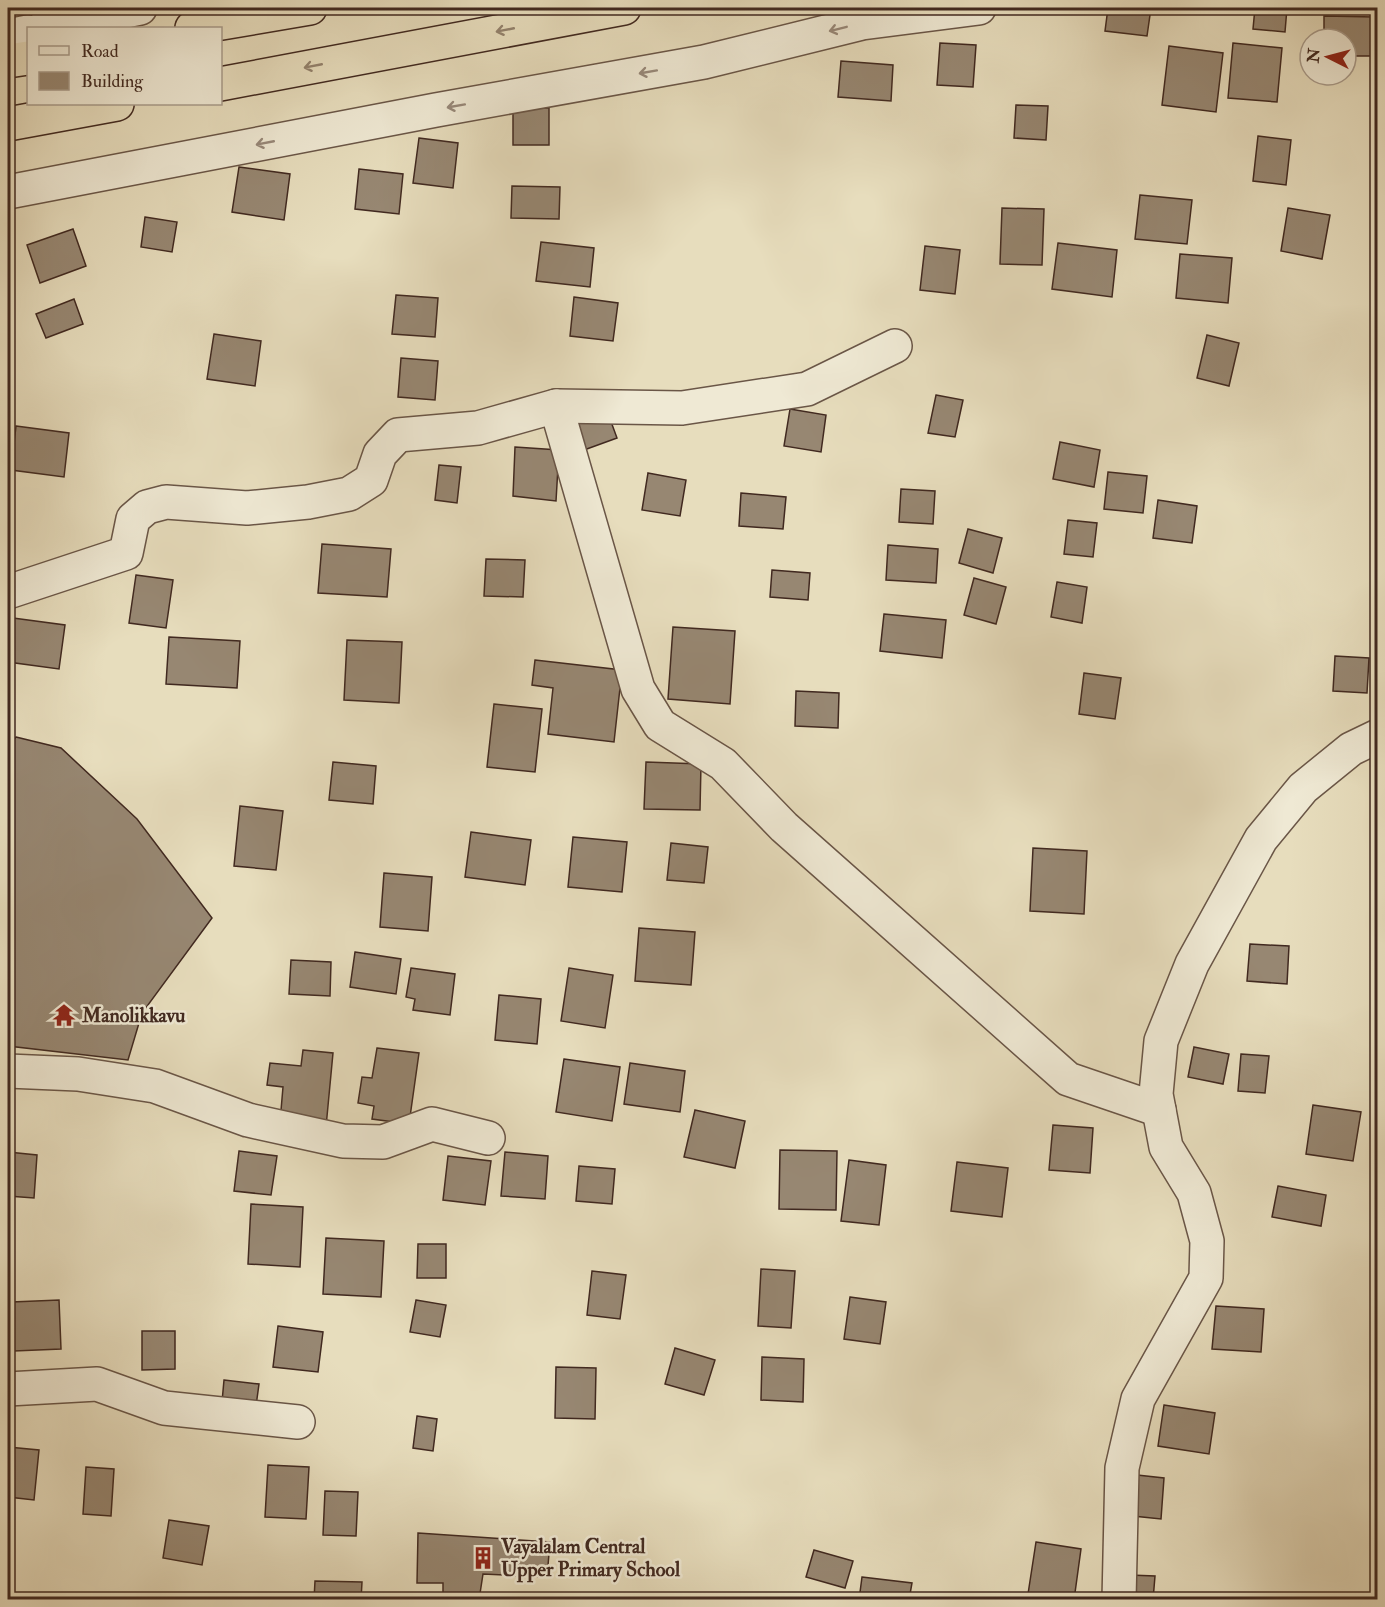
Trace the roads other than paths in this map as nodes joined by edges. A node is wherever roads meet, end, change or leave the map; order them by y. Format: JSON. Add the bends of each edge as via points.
{"nodes":[{"id":1,"x":140,"y":8,"type":"edge"},
{"id":2,"x":310,"y":8,"type":"edge"},
{"id":3,"x":624,"y":8,"type":"edge"},
{"id":4,"x":979,"y":8,"type":"edge"},
{"id":5,"x":48,"y":27,"type":"edge"},
{"id":6,"x":198,"y":27,"type":"edge"},
{"id":7,"x":27,"y":32,"type":"edge"},
{"id":8,"x":8,"y":36,"type":"edge"},
{"id":9,"x":27,"y":58,"type":"edge"},
{"id":10,"x":8,"y":61,"type":"edge"},
{"id":11,"x":222,"y":84,"type":"edge"},
{"id":12,"x":112,"y":105,"type":"edge"},
{"id":13,"x":8,"y":124,"type":"edge"},
{"id":14,"x":8,"y":192,"type":"edge"},
{"id":15,"x":895,"y":346,"type":"dead end"},
{"id":16,"x":556,"y":406,"type":"junction"},
{"id":17,"x":8,"y":592,"type":"edge"},
{"id":18,"x":1377,"y":736,"type":"edge"},
{"id":19,"x":8,"y":1071,"type":"edge"},
{"id":20,"x":1159,"y":1110,"type":"junction"},
{"id":21,"x":488,"y":1138,"type":"dead end"},
{"id":22,"x":8,"y":1389,"type":"edge"},
{"id":23,"x":298,"y":1422,"type":"dead end"},
{"id":24,"x":1119,"y":1599,"type":"edge"}],
"edges":[{"from":1,"to":5,"type":"street"},
{"from":2,"to":6,"type":"highway"},
{"from":3,"to":11,"type":"highway","one_way":true},
{"from":4,"to":14,"type":"street","one_way":true,"via":[[862,23],[704,62]]},
{"from":7,"to":8,"type":"street"},
{"from":9,"to":10,"type":"highway"},
{"from":12,"to":13,"type":"highway"},
{"from":15,"to":16,"type":"street","via":[[807,389],[682,408]]},
{"from":16,"to":17,"type":"street","via":[[478,428],[398,435],[380,454],[371,480],[349,494],[248,508],[166,502],[147,507],[134,519],[126,553]]},
{"from":16,"to":20,"type":"street","via":[[638,689],[660,725],[723,764],[784,827],[1068,1079]]},
{"from":18,"to":20,"type":"street","via":[[1351,749],[1303,788],[1262,839],[1192,964],[1161,1041],[1156,1094]]},
{"from":19,"to":21,"type":"street","via":[[78,1074],[155,1086],[248,1120],[343,1141],[383,1142],[432,1125]]},
{"from":20,"to":24,"type":"street","via":[[1167,1147],[1194,1193],[1207,1241],[1206,1278],[1138,1399],[1122,1468]]},
{"from":22,"to":23,"type":"street","via":[[97,1384],[164,1408]]}]}
